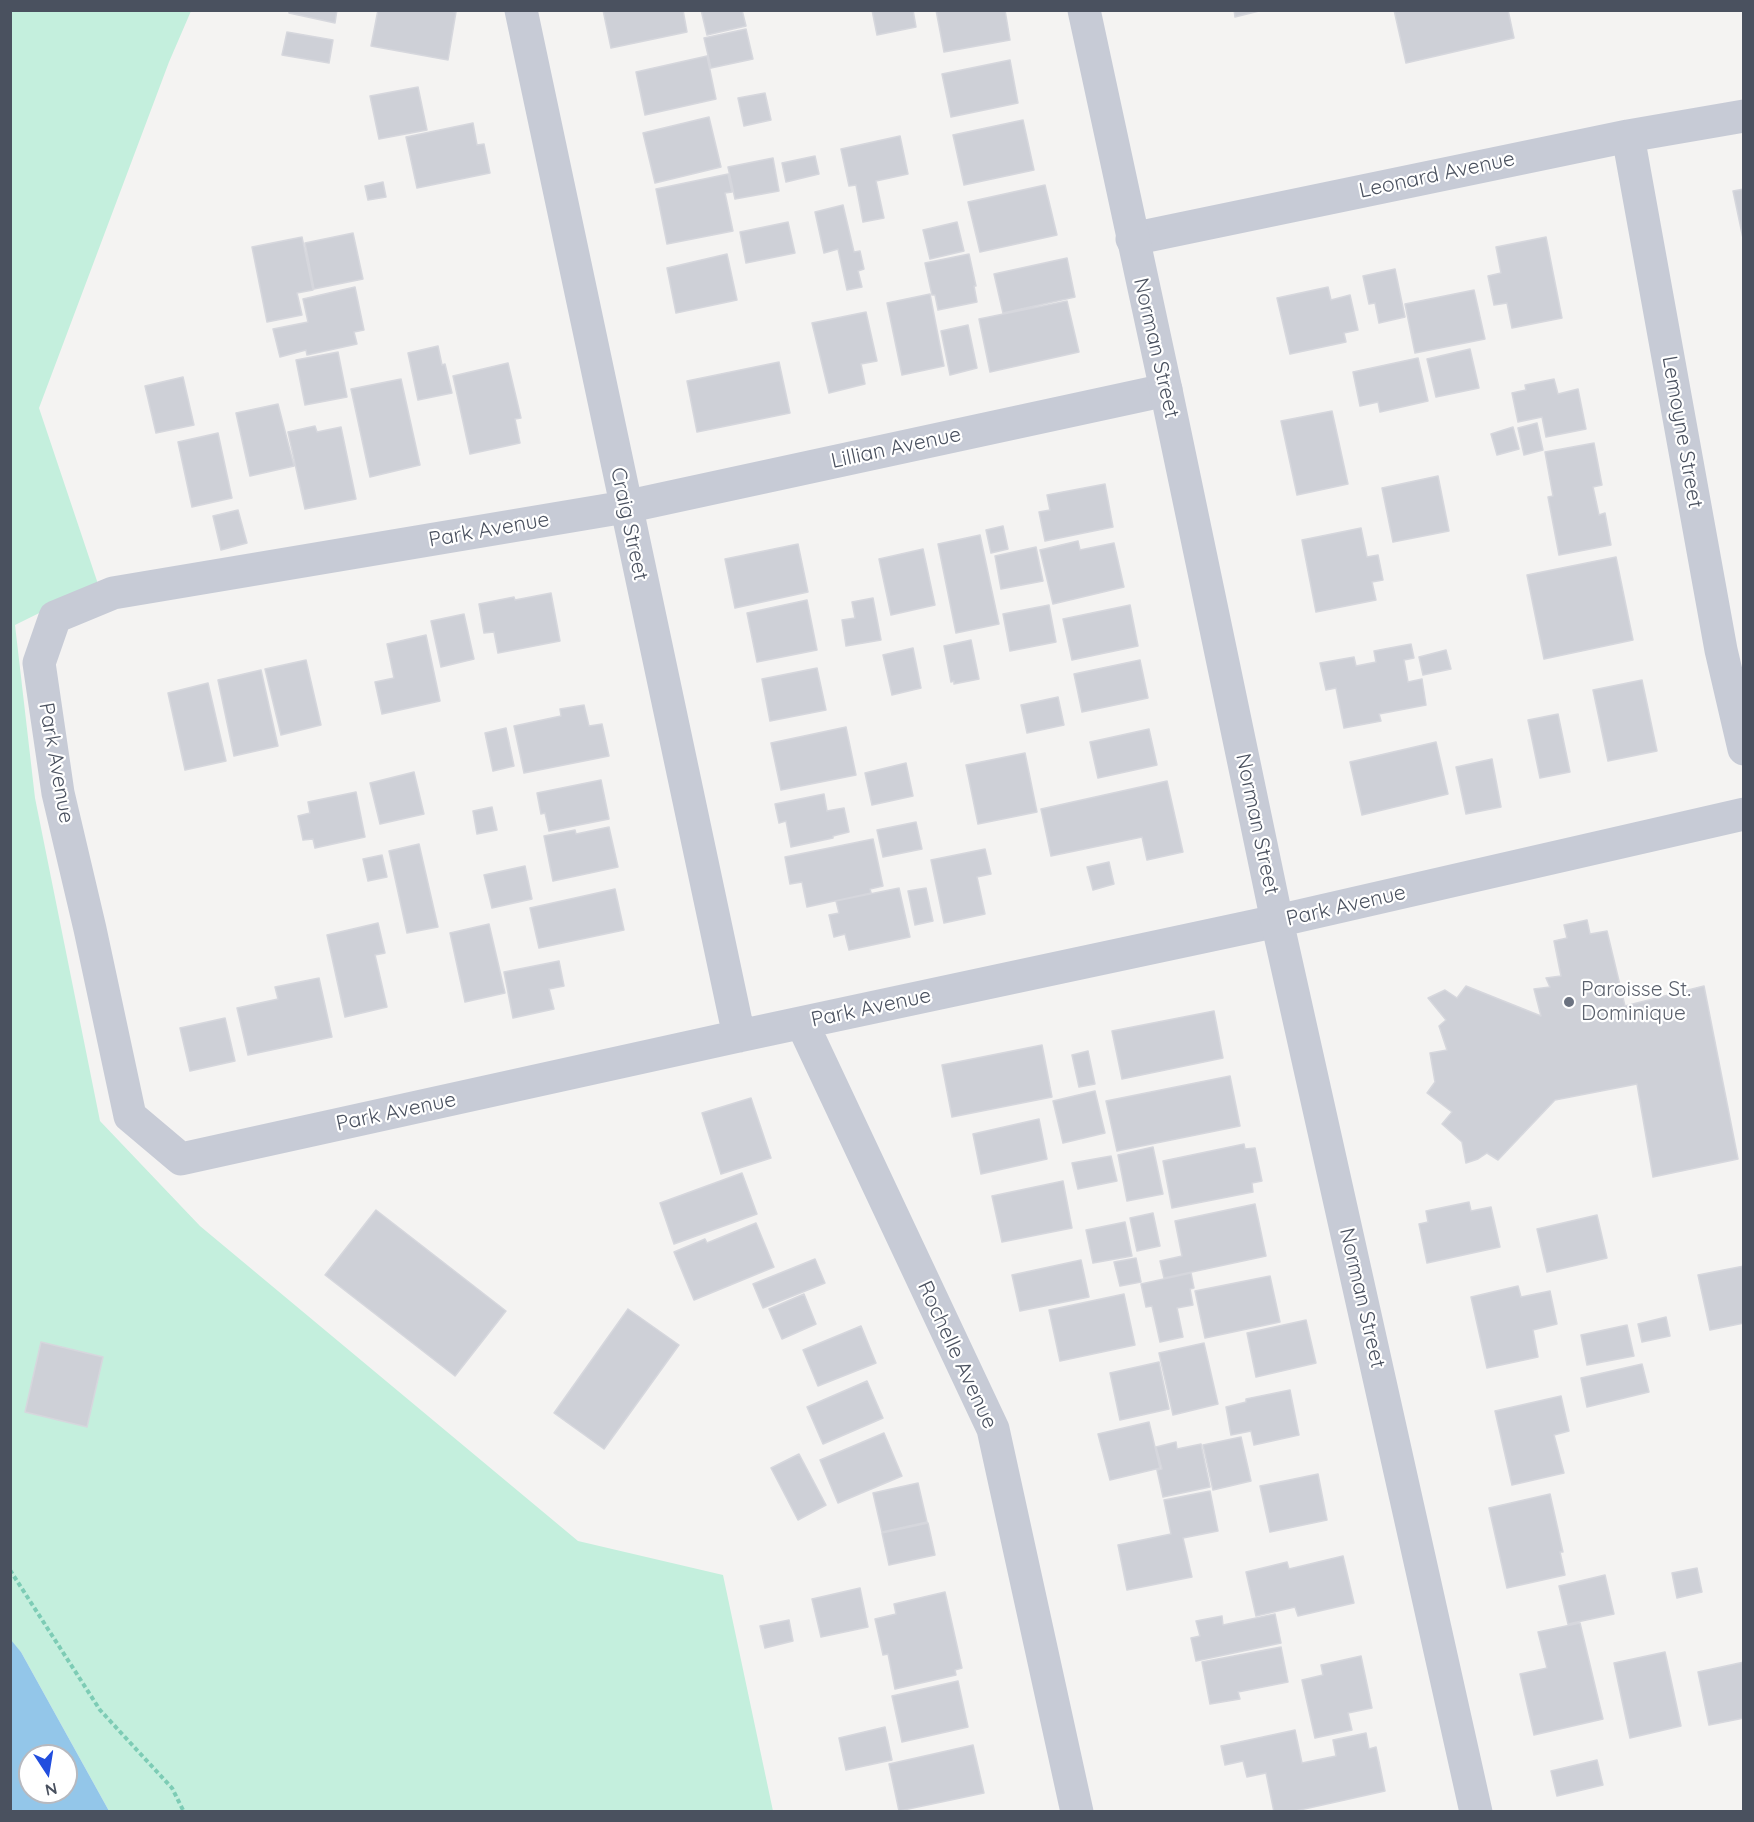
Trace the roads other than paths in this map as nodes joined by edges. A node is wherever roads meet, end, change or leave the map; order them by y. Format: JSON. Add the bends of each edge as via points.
{"nodes":[{"id":1,"x":521,"y":10,"type":"edge"},
{"id":2,"x":1084,"y":10,"type":"edge"},
{"id":3,"x":1743,"y":117,"type":"edge"},
{"id":4,"x":1628,"y":136,"type":"junction"},
{"id":5,"x":1132,"y":239,"type":"junction"},
{"id":6,"x":1166,"y":390,"type":"junction"},
{"id":7,"x":625,"y":507,"type":"junction"},
{"id":8,"x":1741,"y":739,"type":"edge"},
{"id":9,"x":1743,"y":814,"type":"edge"},
{"id":10,"x":1277,"y":921,"type":"junction"},
{"id":11,"x":802,"y":1023,"type":"junction"},
{"id":12,"x":739,"y":1036,"type":"junction"},
{"id":13,"x":1077,"y":1812,"type":"edge"},
{"id":14,"x":1476,"y":1812,"type":"edge"}],
"edges":[{"from":1,"to":7,"type":"street","name":"Craig Street"},
{"from":2,"to":5,"type":"street","name":"Norman Street"},
{"from":3,"to":4,"type":"street","name":"Leonard Avenue"},
{"from":4,"to":5,"type":"street","name":"Leonard Avenue"},
{"from":4,"to":8,"type":"street","name":"Lemoyne Street","via":[[1719,638]]},
{"from":5,"to":6,"type":"street","name":"Norman Street"},
{"from":6,"to":7,"type":"street","name":"Lillian Avenue"},
{"from":6,"to":10,"type":"street","name":"Norman Street"},
{"from":7,"to":12,"type":"street","name":"Craig Street"},
{"from":7,"to":12,"type":"street","name":"Park Avenue","via":[[113,593],[56,617],[39,663],[58,793],[130,1116],[181,1159]]},
{"from":9,"to":10,"type":"street","name":"Park Avenue"},
{"from":10,"to":11,"type":"street","name":"Park Avenue"},
{"from":10,"to":14,"type":"street","name":"Norman Street"},
{"from":11,"to":12,"type":"street","name":"Park Avenue"},
{"from":11,"to":13,"type":"street","name":"Rochelle Avenue","via":[[993,1429]]}]}
